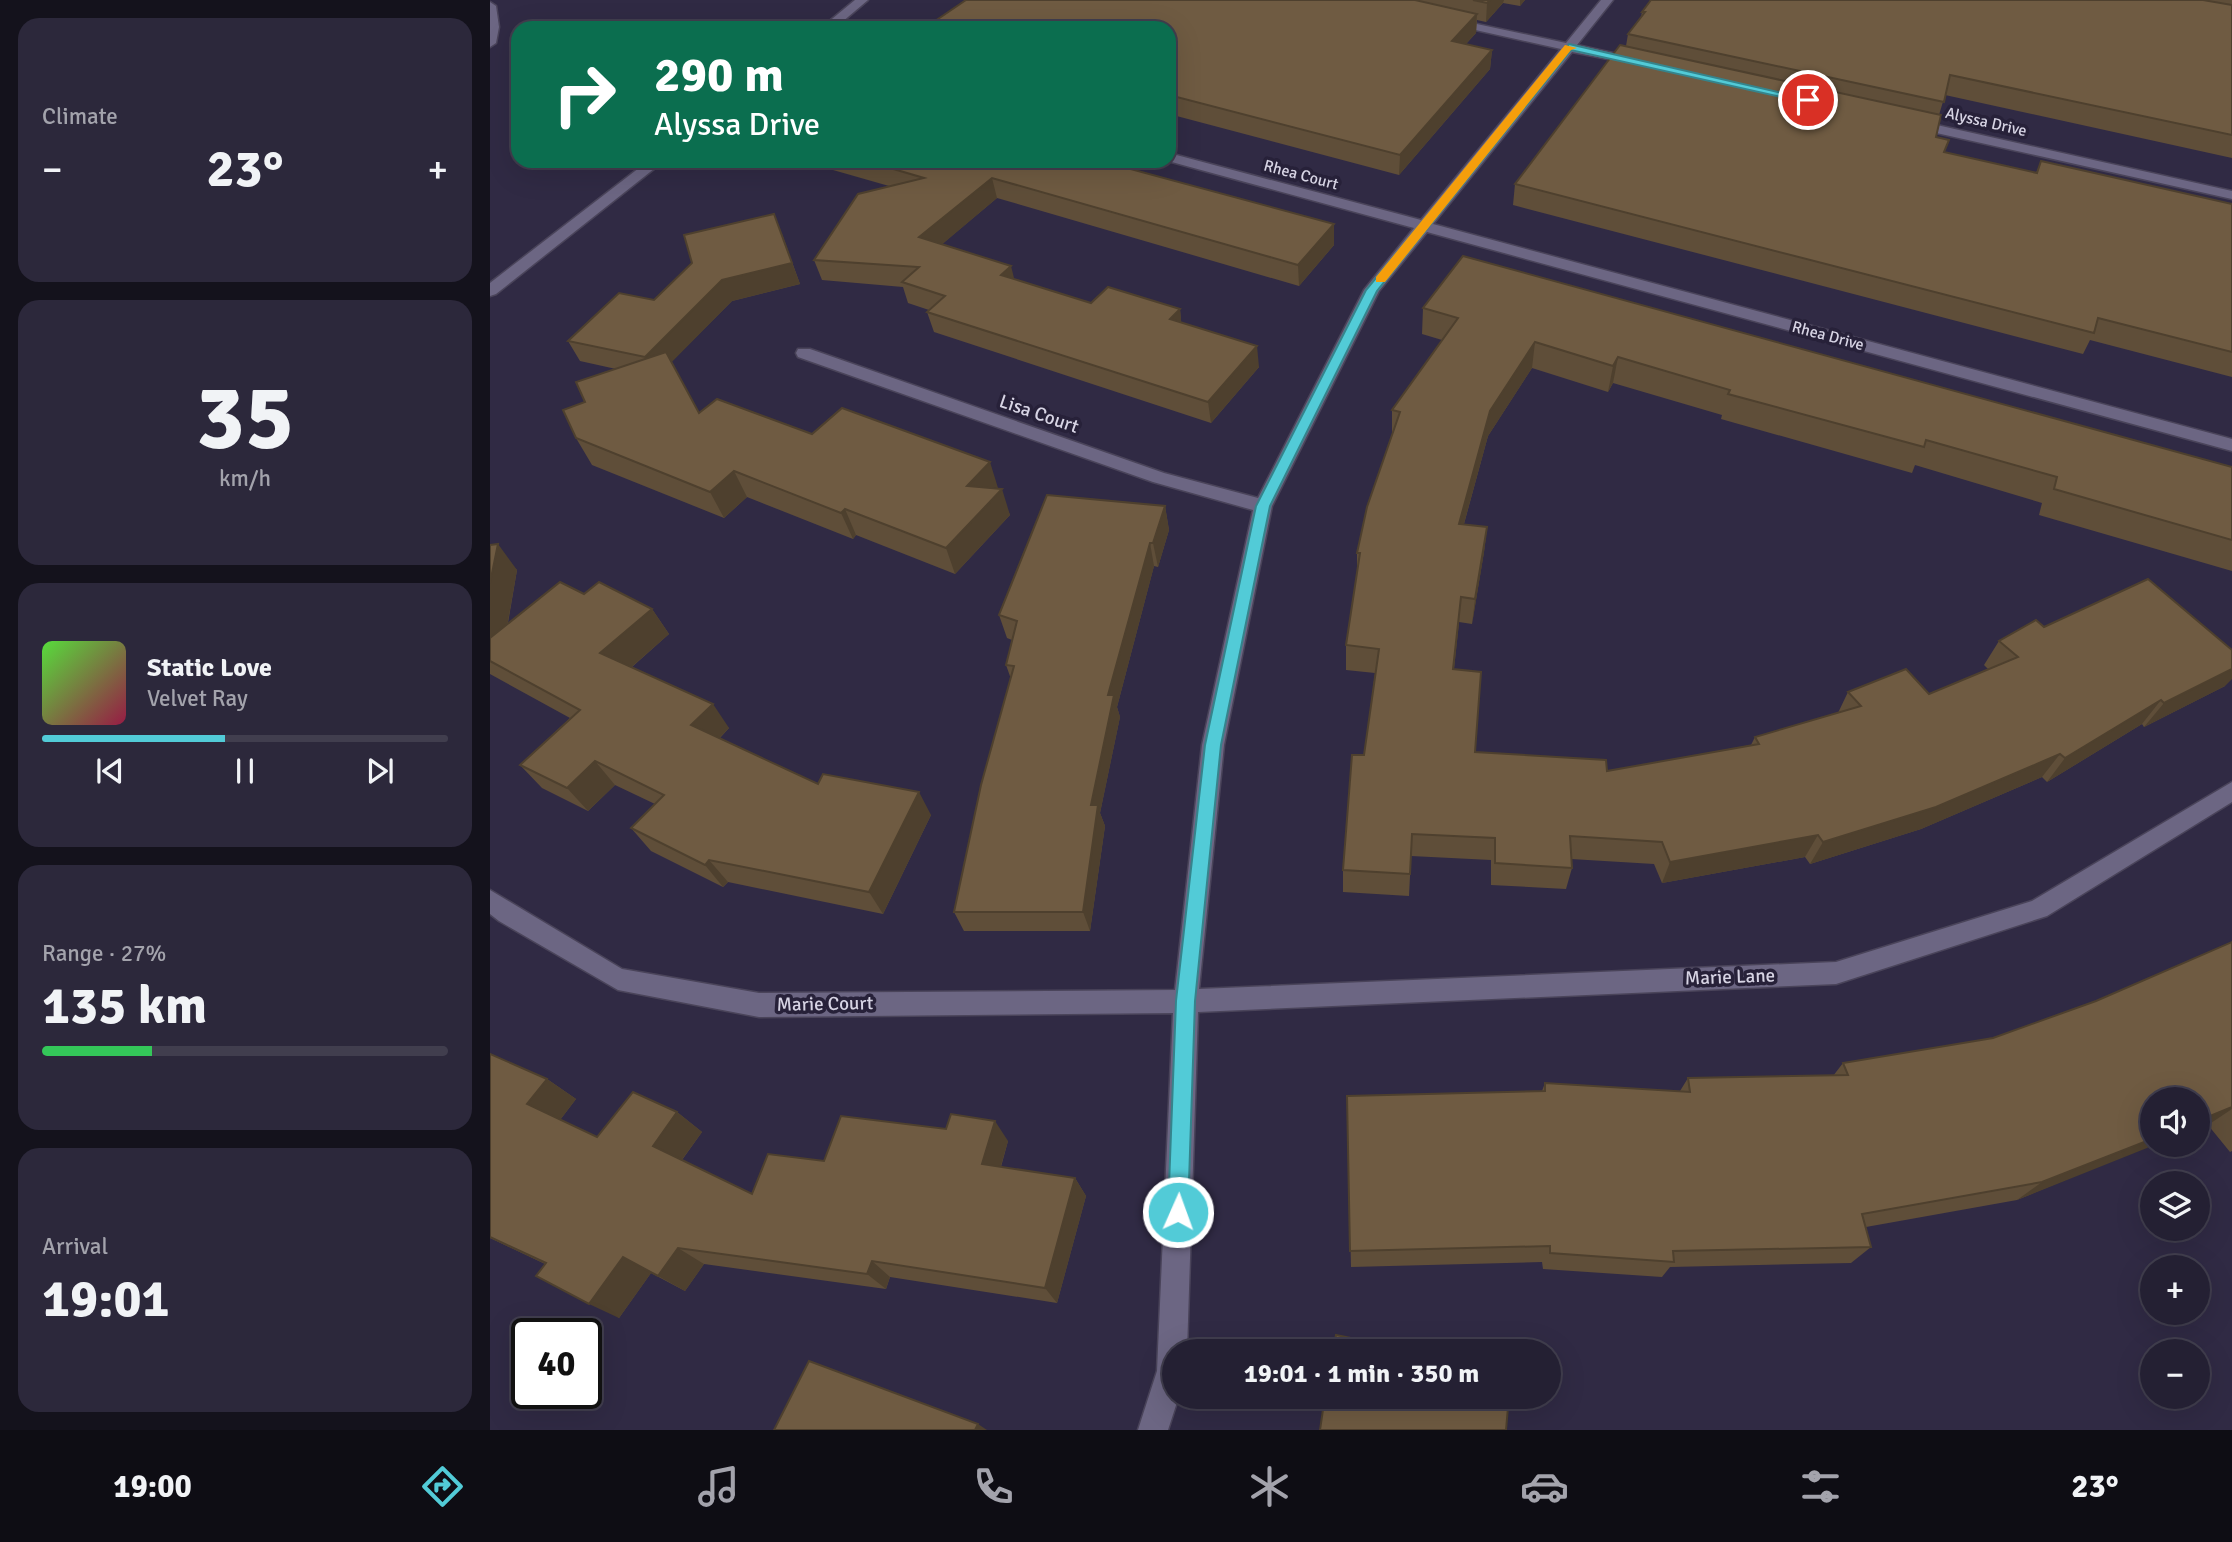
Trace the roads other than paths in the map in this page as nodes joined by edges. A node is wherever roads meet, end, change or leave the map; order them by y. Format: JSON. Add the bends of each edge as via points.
{"nodes":[{"id":1,"x":862,"y":0,"type":"edge"},
{"id":2,"x":1607,"y":0,"type":"edge"},
{"id":3,"x":490,"y":6,"type":"edge"},
{"id":4,"x":1437,"y":18,"type":"edge"},
{"id":5,"x":836,"y":21,"type":"edge"},
{"id":6,"x":490,"y":43,"type":"edge"},
{"id":7,"x":1569,"y":47,"type":"junction"},
{"id":8,"x":1650,"y":65,"type":"edge"},
{"id":9,"x":1894,"y":119,"type":"edge"},
{"id":10,"x":1176,"y":159,"type":"edge"},
{"id":11,"x":648,"y":168,"type":"edge"},
{"id":12,"x":2232,"y":195,"type":"edge"},
{"id":13,"x":1423,"y":227,"type":"junction"},
{"id":14,"x":490,"y":291,"type":"edge"},
{"id":15,"x":804,"y":353,"type":"dead end"},
{"id":16,"x":2232,"y":445,"type":"edge"},
{"id":17,"x":1263,"y":506,"type":"junction"},
{"id":18,"x":2232,"y":791,"type":"edge"},
{"id":19,"x":490,"y":900,"type":"edge"},
{"id":20,"x":1186,"y":1001,"type":"junction"},
{"id":21,"x":1153,"y":1430,"type":"edge"}],
"edges":[{"from":1,"to":5,"type":"street"},
{"from":2,"to":7,"type":"street"},
{"from":3,"to":6,"type":"street"},
{"from":4,"to":7,"type":"street"},
{"from":7,"to":8,"type":"street"},
{"from":7,"to":13,"type":"street"},
{"from":9,"to":12,"type":"street","name":"Alyssa Drive"},
{"from":10,"to":13,"type":"street","name":"Rhea Court"},
{"from":11,"to":14,"type":"street"},
{"from":13,"to":16,"type":"street","name":"Rhea Drive"},
{"from":13,"to":17,"type":"street","via":[[1372,290]]},
{"from":15,"to":17,"type":"street","name":"Lisa Court","via":[[1158,478]]},
{"from":17,"to":20,"type":"street","via":[[1213,745]]},
{"from":18,"to":20,"type":"street","name":"Marie Lane","via":[[2039,909],[1836,973]]},
{"from":19,"to":20,"type":"street","name":"Marie Court","via":[[618,979],[759,1005]]},
{"from":20,"to":21,"type":"street","via":[[1172,1371]]}]}
